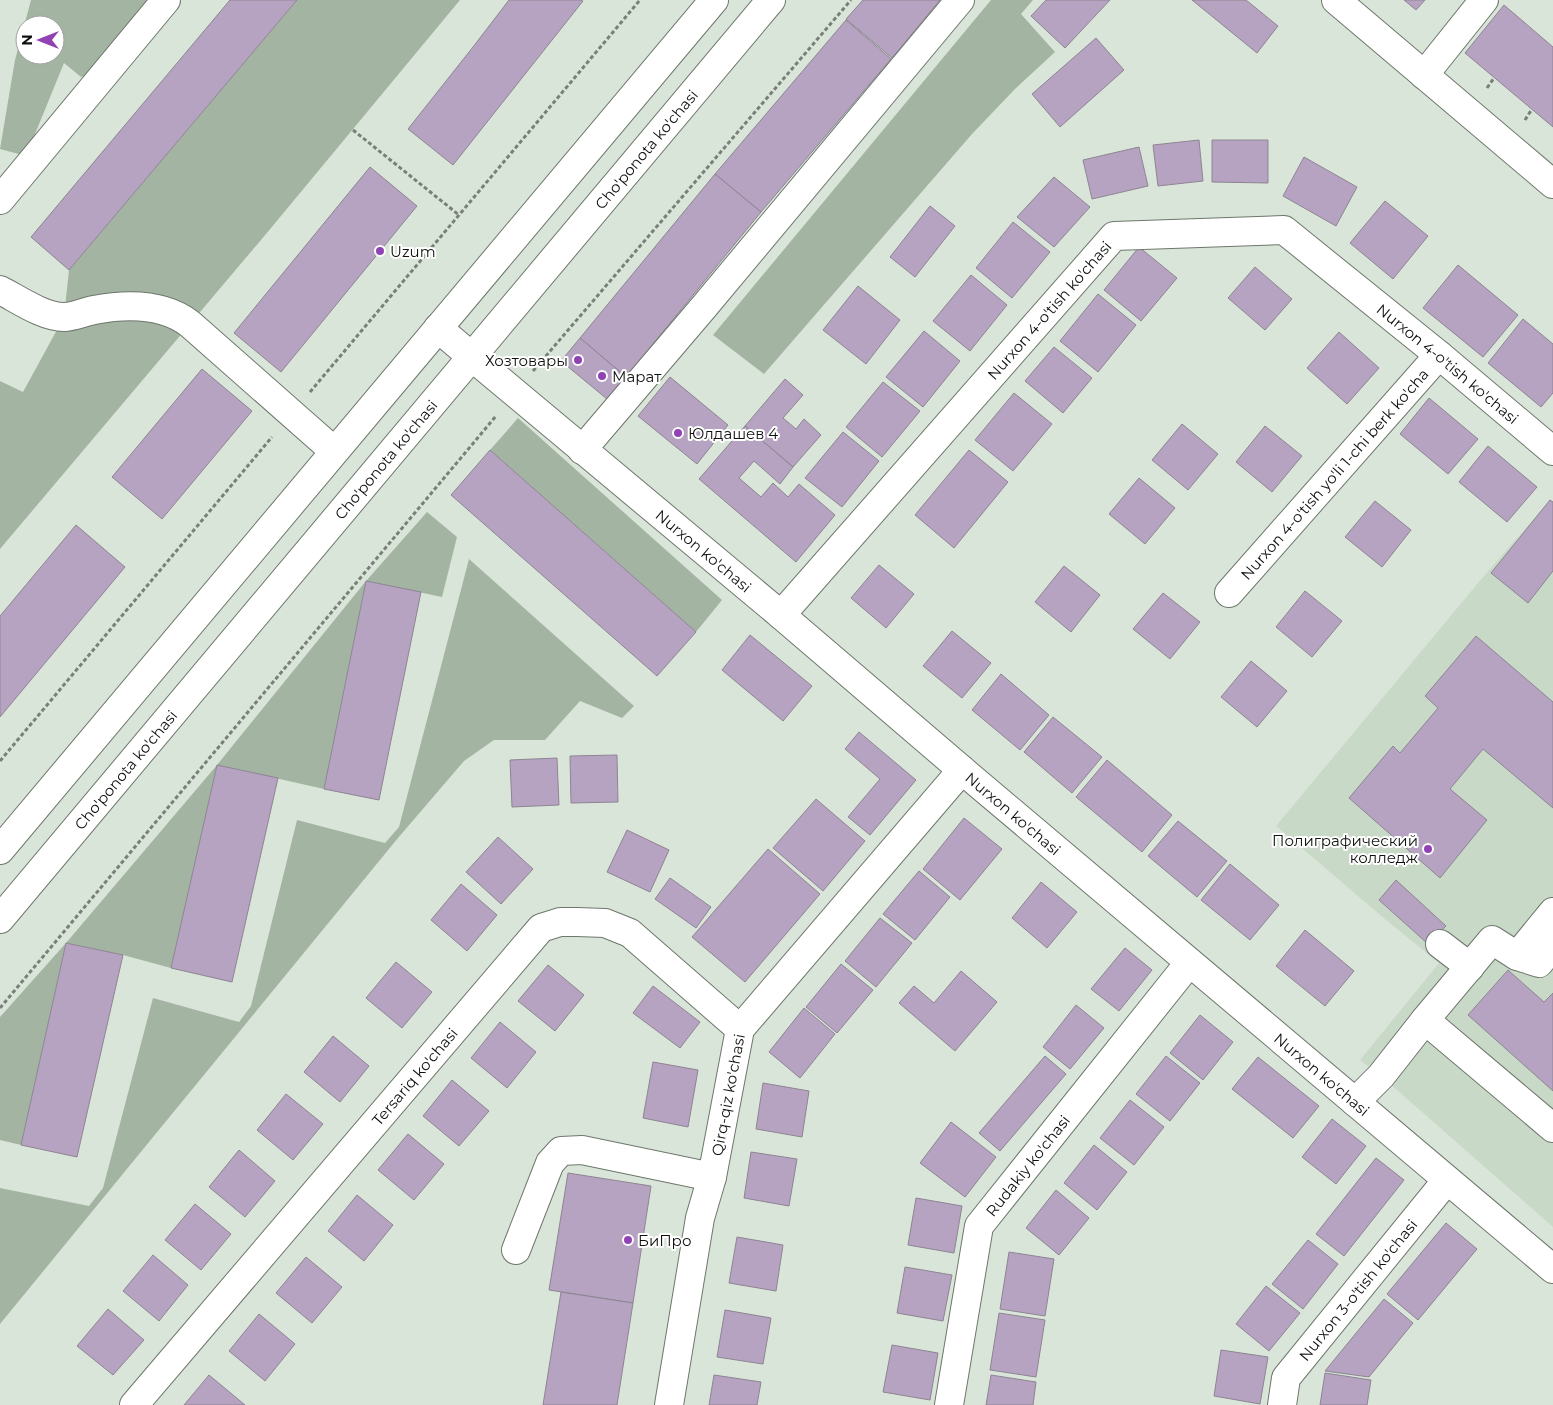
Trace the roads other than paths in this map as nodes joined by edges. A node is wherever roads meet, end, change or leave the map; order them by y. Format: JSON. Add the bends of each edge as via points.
{"nodes":[{"id":1,"x":166,"y":0,"type":"edge"},
{"id":2,"x":714,"y":0,"type":"edge"},
{"id":3,"x":771,"y":0,"type":"edge"},
{"id":4,"x":960,"y":0,"type":"edge"},
{"id":5,"x":1336,"y":0,"type":"edge"},
{"id":6,"x":1484,"y":0,"type":"edge"},
{"id":7,"x":1424,"y":74,"type":"junction"},
{"id":8,"x":1553,"y":184,"type":"edge"},
{"id":9,"x":0,"y":200,"type":"edge"},
{"id":10,"x":0,"y":290,"type":"edge"},
{"id":11,"x":438,"y":328,"type":"junction"},
{"id":12,"x":1439,"y":355,"type":"junction"},
{"id":13,"x":472,"y":357,"type":"junction"},
{"id":14,"x":582,"y":450,"type":"junction"},
{"id":15,"x":334,"y":451,"type":"junction"},
{"id":16,"x":1553,"y":452,"type":"edge"},
{"id":17,"x":1229,"y":593,"type":"dead end"},
{"id":18,"x":781,"y":615,"type":"junction"},
{"id":19,"x":962,"y":770,"type":"junction"},
{"id":20,"x":0,"y":850,"type":"edge"},
{"id":21,"x":1553,"y":912,"type":"edge"},
{"id":22,"x":0,"y":919,"type":"edge"},
{"id":23,"x":1440,"y":944,"type":"dead end"},
{"id":24,"x":1553,"y":946,"type":"edge"},
{"id":25,"x":1517,"y":956,"type":"junction"},
{"id":26,"x":1189,"y":963,"type":"junction"},
{"id":27,"x":1470,"y":967,"type":"junction"},
{"id":28,"x":1425,"y":1020,"type":"junction"},
{"id":29,"x":740,"y":1030,"type":"junction"},
{"id":30,"x":1355,"y":1102,"type":"junction"},
{"id":31,"x":1553,"y":1128,"type":"edge"},
{"id":32,"x":712,"y":1177,"type":"junction"},
{"id":33,"x":1447,"y":1180,"type":"junction"},
{"id":34,"x":516,"y":1250,"type":"dead end"},
{"id":35,"x":1553,"y":1269,"type":"edge"},
{"id":36,"x":134,"y":1405,"type":"edge"},
{"id":37,"x":668,"y":1405,"type":"edge"},
{"id":38,"x":949,"y":1405,"type":"edge"},
{"id":39,"x":1282,"y":1405,"type":"edge"}],
"edges":[{"from":1,"to":9,"type":"street"},
{"from":2,"to":11,"type":"street"},
{"from":3,"to":13,"type":"street","name":"Cho'ponota ko'chasi"},
{"from":4,"to":14,"type":"street"},
{"from":5,"to":7,"type":"street"},
{"from":6,"to":7,"type":"street"},
{"from":7,"to":8,"type":"street"},
{"from":10,"to":15,"type":"street","via":[[40,310],[64,317],[125,307],[147,307],[174,314],[190,324]]},
{"from":11,"to":13,"type":"street","name":"Nurxon ko'chasi"},
{"from":11,"to":15,"type":"street"},
{"from":12,"to":16,"type":"street","name":"Nurxon 4-o'tish ko'chasi"},
{"from":12,"to":17,"type":"street","name":"Nurxon 4-o'tish yo'li 1-chi berk ko'cha"},
{"from":12,"to":18,"type":"street","name":"Nurxon 4-o'tish ko'chasi","via":[[1284,230],[1114,236]]},
{"from":13,"to":14,"type":"street","name":"Nurxon ko'chasi"},
{"from":13,"to":22,"type":"street","name":"Cho'ponota ko'chasi"},
{"from":14,"to":18,"type":"street","name":"Nurxon ko'chasi"},
{"from":15,"to":20,"type":"street"},
{"from":18,"to":19,"type":"street","name":"Nurxon ko'chasi"},
{"from":19,"to":26,"type":"street","name":"Nurxon ko'chasi"},
{"from":19,"to":29,"type":"street","name":"Qirq-qiz ko'chasi"},
{"from":21,"to":25,"type":"street"},
{"from":23,"to":27,"type":"street"},
{"from":24,"to":25,"type":"street","via":[[1539,963]]},
{"from":25,"to":27,"type":"street","via":[[1492,940]]},
{"from":26,"to":30,"type":"street","name":"Nurxon ko'chasi"},
{"from":26,"to":38,"type":"street","name":"Rudakiy ko'chasi","via":[[979,1226]]},
{"from":27,"to":28,"type":"street"},
{"from":28,"to":30,"type":"street","via":[[1381,1076]]},
{"from":28,"to":31,"type":"street"},
{"from":29,"to":32,"type":"street","name":"Qirq-qiz ko'chasi"},
{"from":29,"to":36,"type":"street","name":"Tersariq ko'chasi","via":[[630,933],[605,923],[560,922],[541,928]]},
{"from":30,"to":33,"type":"street","name":"Nurxon ko'chasi"},
{"from":32,"to":34,"type":"street","via":[[582,1150],[562,1151],[550,1163]]},
{"from":32,"to":37,"type":"street","name":"Qirq-qiz ko'chasi","via":[[700,1218]]},
{"from":33,"to":35,"type":"street","name":"Nurxon ko'chasi"},
{"from":33,"to":39,"type":"street","name":"Nurxon 3-o'tish ko'chasi","via":[[1286,1378]]}]}
